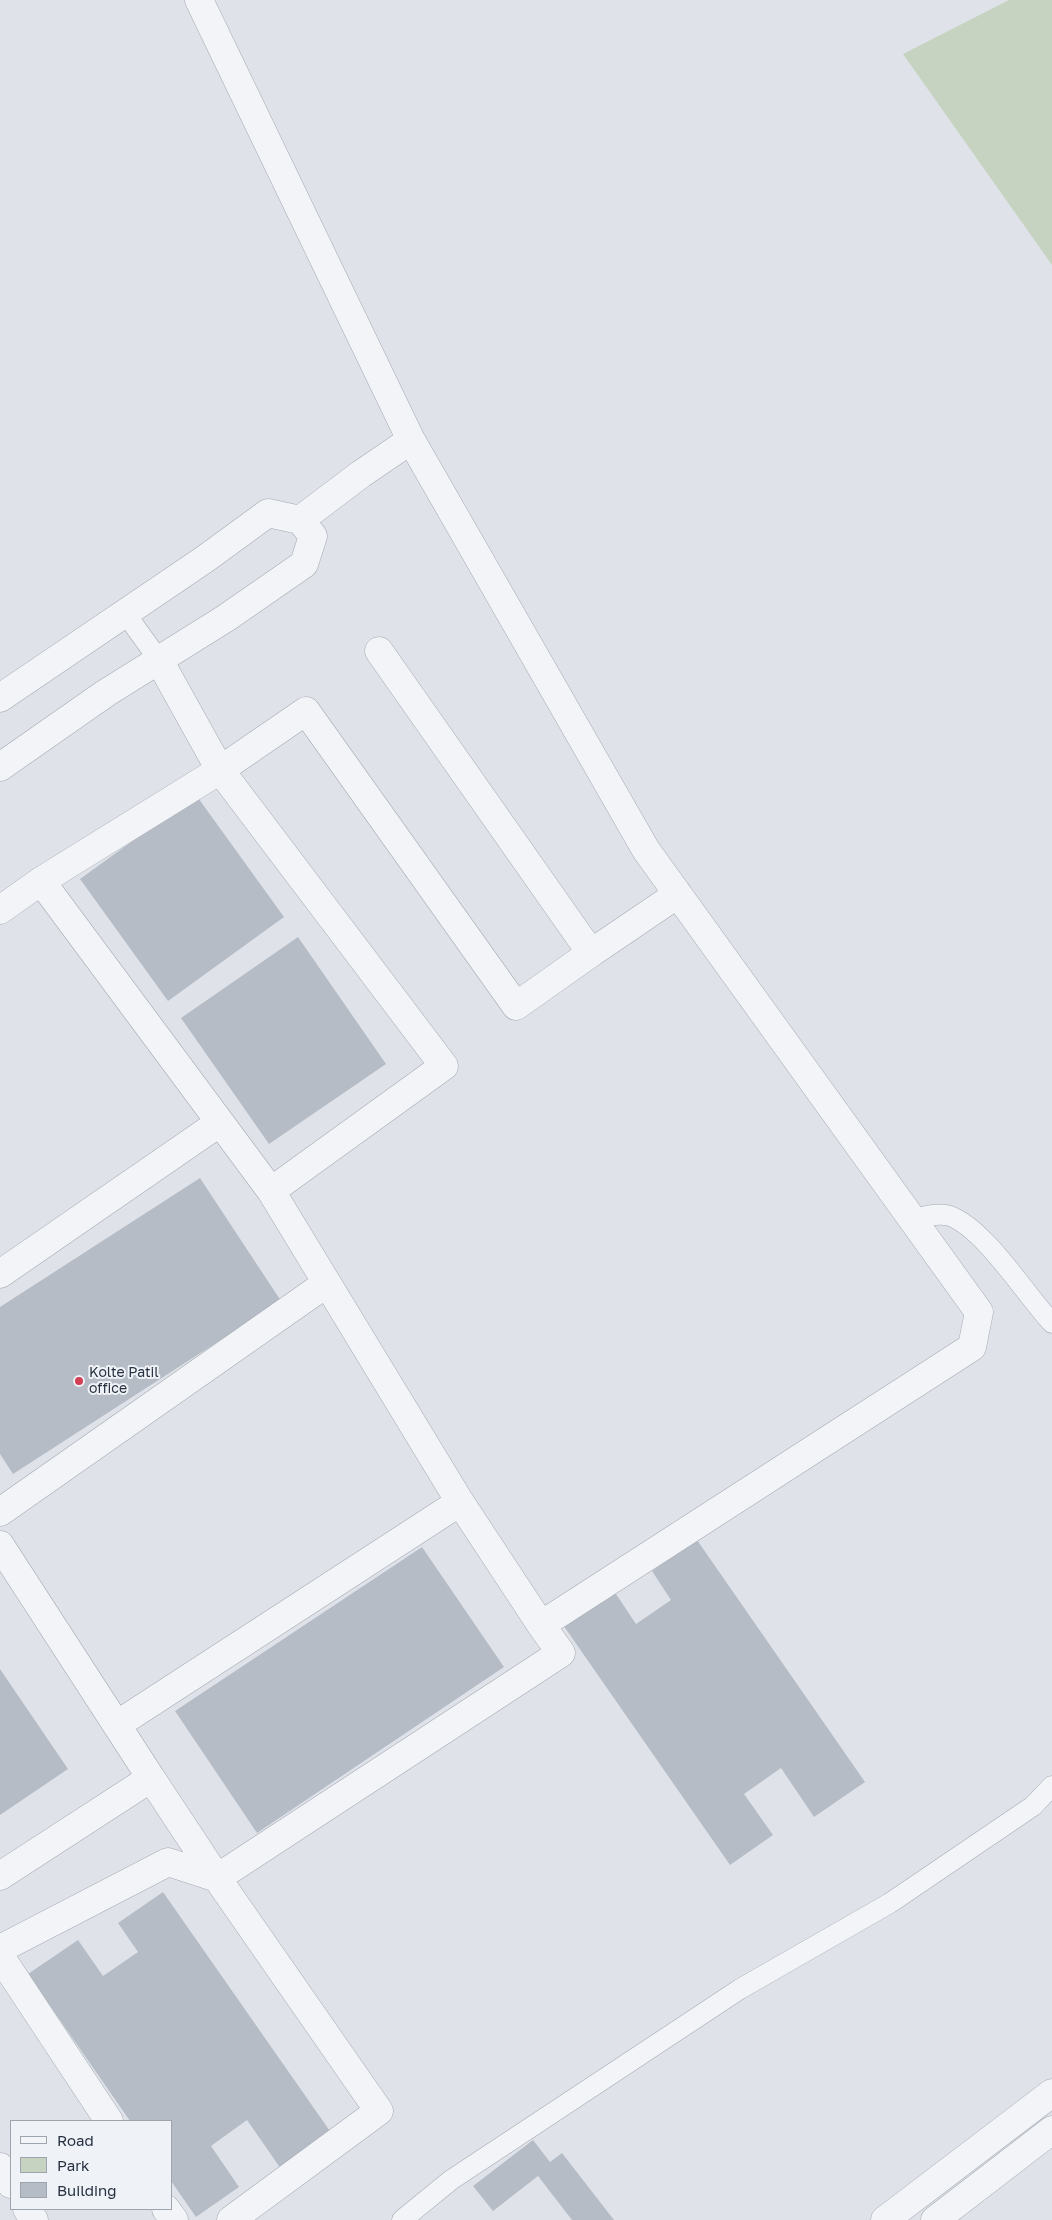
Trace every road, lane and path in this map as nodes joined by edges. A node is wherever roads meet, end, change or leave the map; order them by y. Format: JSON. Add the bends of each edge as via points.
{"nodes":[{"id":1,"x":199,"y":0,"type":"edge"},
{"id":2,"x":411,"y":440,"type":"junction"},
{"id":3,"x":300,"y":520,"type":"junction"},
{"id":4,"x":125,"y":613,"type":"junction"},
{"id":5,"x":379,"y":650,"type":"dead end"},
{"id":6,"x":159,"y":660,"type":"junction"},
{"id":7,"x":0,"y":698,"type":"edge"},
{"id":8,"x":0,"y":767,"type":"edge"},
{"id":9,"x":220,"y":770,"type":"junction"},
{"id":10,"x":41,"y":881,"type":"junction"},
{"id":11,"x":678,"y":894,"type":"junction"},
{"id":12,"x":0,"y":910,"type":"edge"},
{"id":13,"x":591,"y":953,"type":"junction"},
{"id":14,"x":219,"y":1123,"type":"junction"},
{"id":15,"x":271,"y":1191,"type":"junction"},
{"id":16,"x":912,"y":1219,"type":"junction"},
{"id":17,"x":0,"y":1274,"type":"edge"},
{"id":18,"x":327,"y":1283,"type":"junction"},
{"id":19,"x":1052,"y":1323,"type":"edge"},
{"id":20,"x":460,"y":1502,"type":"junction"},
{"id":21,"x":0,"y":1512,"type":"edge"},
{"id":22,"x":0,"y":1545,"type":"edge"},
{"id":23,"x":541,"y":1625,"type":"junction"},
{"id":24,"x":118,"y":1724,"type":"junction"},
{"id":25,"x":151,"y":1778,"type":"junction"},
{"id":26,"x":1052,"y":1786,"type":"edge"},
{"id":27,"x":0,"y":1876,"type":"edge"},
{"id":28,"x":217,"y":1878,"type":"junction"},
{"id":29,"x":0,"y":1949,"type":"edge"},
{"id":30,"x":0,"y":1956,"type":"edge"},
{"id":31,"x":1052,"y":2093,"type":"edge"},
{"id":32,"x":108,"y":2120,"type":"edge"},
{"id":33,"x":1052,"y":2130,"type":"edge"},
{"id":34,"x":0,"y":2167,"type":"edge"},
{"id":35,"x":10,"y":2182,"type":"edge"},
{"id":36,"x":231,"y":2220,"type":"edge"},
{"id":37,"x":402,"y":2220,"type":"edge"},
{"id":38,"x":885,"y":2220,"type":"edge"},
{"id":39,"x":935,"y":2220,"type":"edge"}],
"edges":[{"from":1,"to":2,"type":"street"},
{"from":2,"to":3,"type":"street"},
{"from":2,"to":11,"type":"street","via":[[646,850]]},
{"from":3,"to":4,"type":"street","via":[[268,513]]},
{"from":3,"to":6,"type":"street","via":[[313,536],[304,564]]},
{"from":4,"to":6,"type":"lane"},
{"from":4,"to":7,"type":"street"},
{"from":5,"to":13,"type":"street"},
{"from":6,"to":8,"type":"street"},
{"from":6,"to":9,"type":"street"},
{"from":9,"to":10,"type":"street"},
{"from":9,"to":13,"type":"street","via":[[306,710],[516,1006]]},
{"from":9,"to":15,"type":"street","via":[[444,1066]]},
{"from":10,"to":12,"type":"street"},
{"from":10,"to":14,"type":"street"},
{"from":11,"to":13,"type":"street"},
{"from":11,"to":16,"type":"street"},
{"from":14,"to":15,"type":"street"},
{"from":14,"to":17,"type":"street"},
{"from":15,"to":18,"type":"street"},
{"from":16,"to":19,"type":"lane","via":[[948,1215],[961,1222],[978,1235]]},
{"from":16,"to":23,"type":"street","via":[[979,1312],[972,1347]]},
{"from":18,"to":20,"type":"street"},
{"from":18,"to":21,"type":"street"},
{"from":20,"to":23,"type":"street"},
{"from":20,"to":24,"type":"street"},
{"from":22,"to":24,"type":"street"},
{"from":23,"to":28,"type":"street","via":[[561,1653]]},
{"from":24,"to":25,"type":"street"},
{"from":25,"to":27,"type":"street"},
{"from":25,"to":28,"type":"street"},
{"from":26,"to":37,"type":"lane","via":[[1033,1806],[890,1903],[740,1989],[451,2180]]},
{"from":28,"to":29,"type":"street","via":[[168,1862]]},
{"from":28,"to":36,"type":"street","via":[[379,2111]]},
{"from":30,"to":32,"type":"street"},
{"from":31,"to":38,"type":"street"},
{"from":33,"to":39,"type":"street"},
{"from":34,"to":35,"type":"street"}]}
